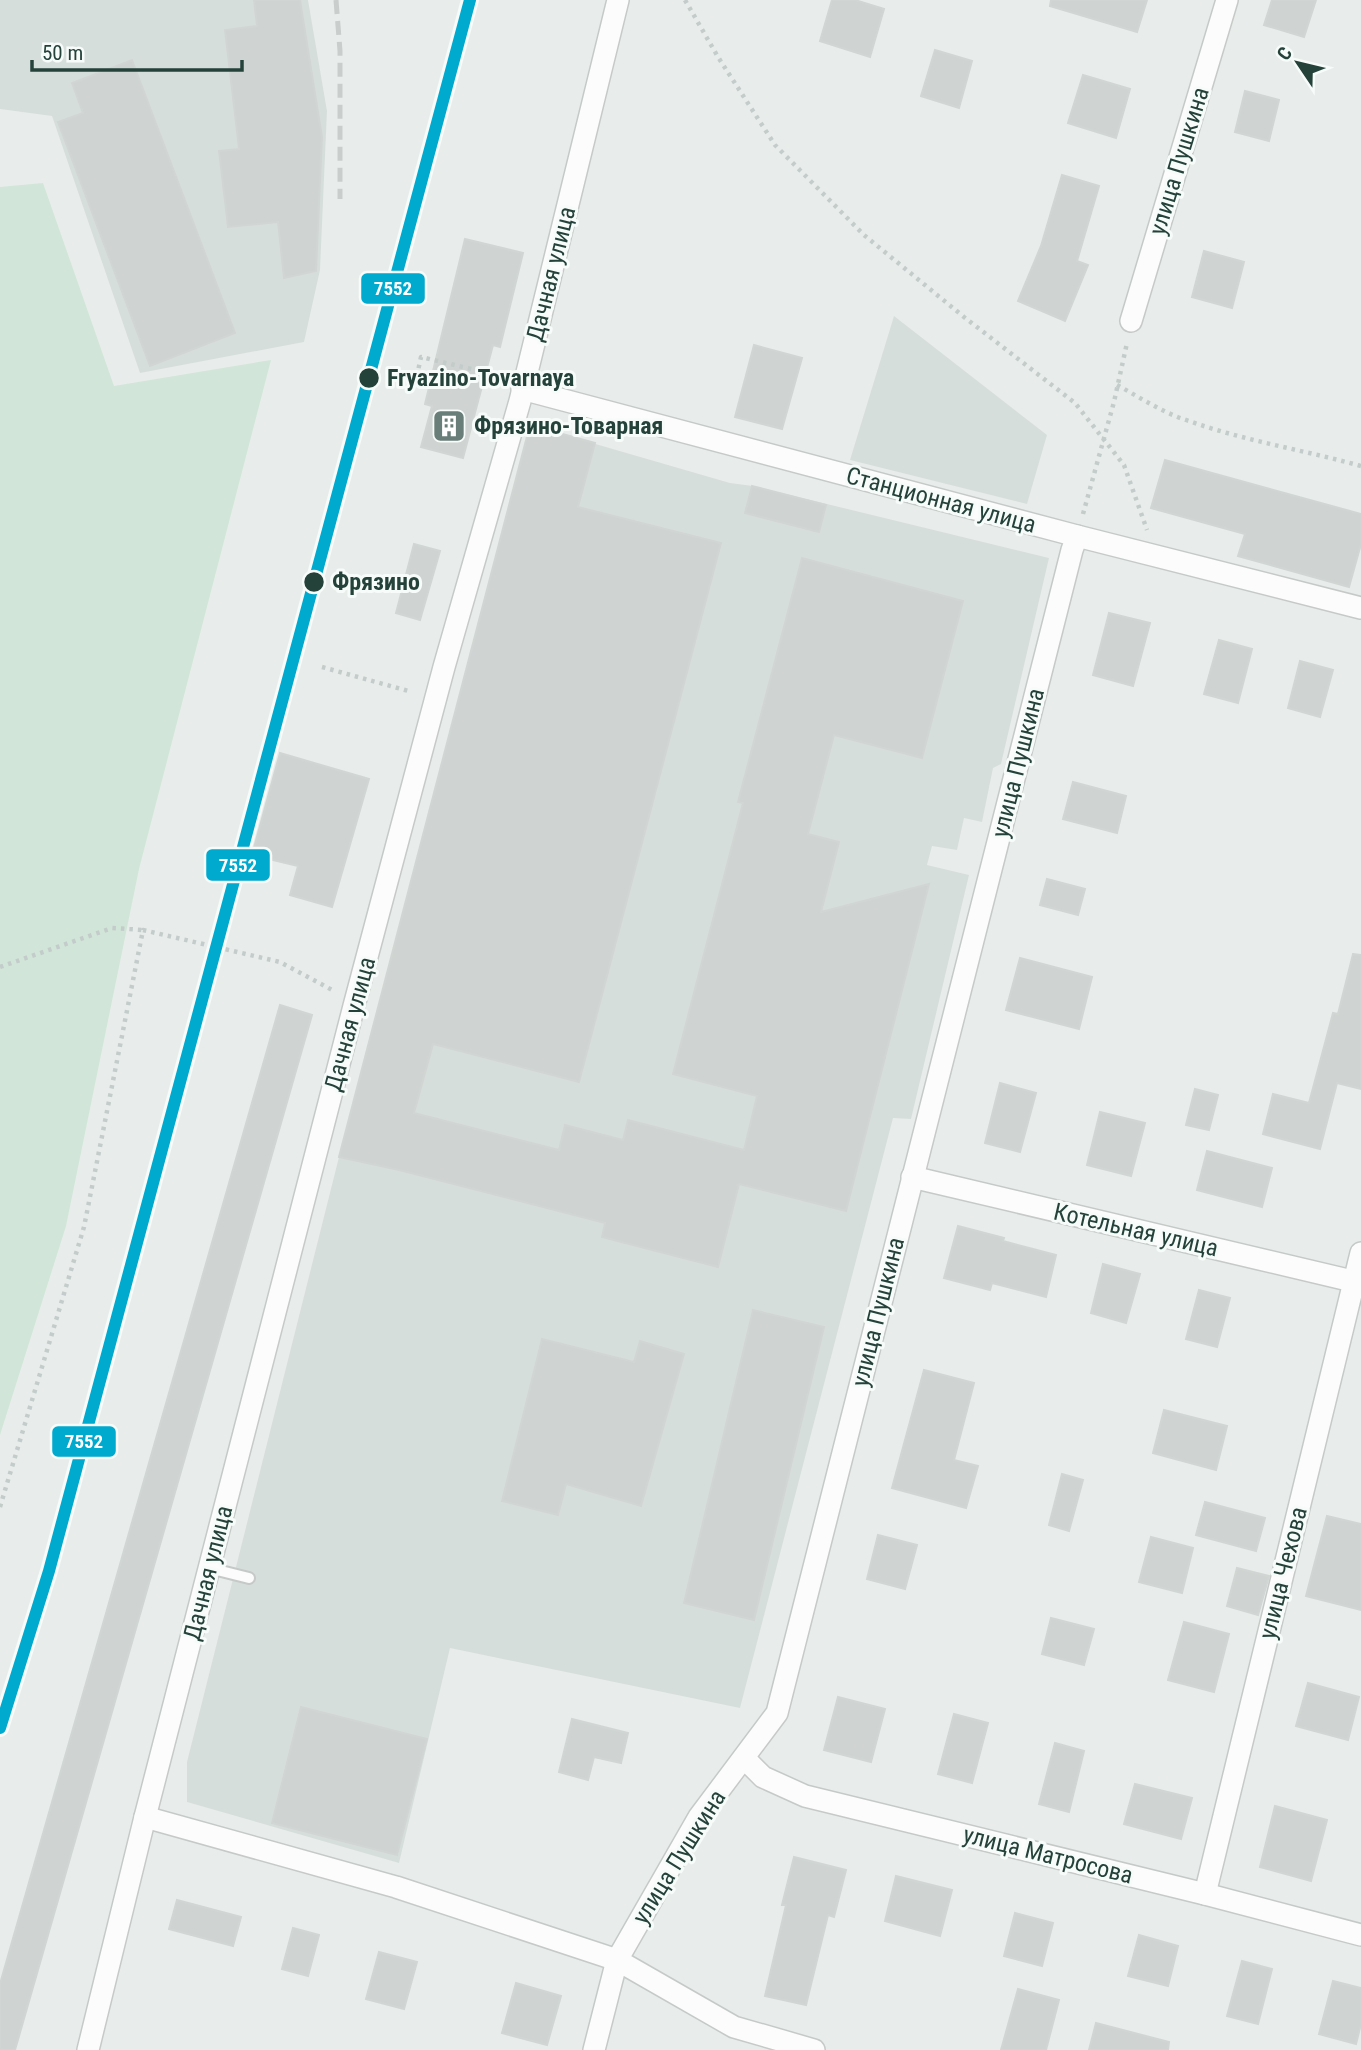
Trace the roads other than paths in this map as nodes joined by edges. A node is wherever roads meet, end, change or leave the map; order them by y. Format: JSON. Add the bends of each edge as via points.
{"nodes":[{"id":1,"x":618,"y":0,"type":"edge"},
{"id":2,"x":1227,"y":0,"type":"edge"},
{"id":3,"x":1131,"y":321,"type":"road end"},
{"id":4,"x":521,"y":395,"type":"junction"},
{"id":5,"x":1077,"y":536,"type":"junction"},
{"id":6,"x":1361,"y":608,"type":"edge"},
{"id":7,"x":912,"y":1177,"type":"junction"},
{"id":8,"x":1361,"y":1253,"type":"edge"},
{"id":9,"x":1357,"y":1282,"type":"edge"},
{"id":10,"x":209,"y":1568,"type":"junction"},
{"id":11,"x":249,"y":1578,"type":"dead end"},
{"id":12,"x":744,"y":1758,"type":"junction"},
{"id":13,"x":145,"y":1817,"type":"junction"},
{"id":14,"x":1205,"y":1894,"type":"junction"},
{"id":15,"x":1361,"y":1935,"type":"edge"},
{"id":16,"x":617,"y":1960,"type":"junction"},
{"id":17,"x":88,"y":2050,"type":"edge"},
{"id":18,"x":594,"y":2050,"type":"edge"},
{"id":19,"x":814,"y":2050,"type":"edge"}],
"edges":[{"from":1,"to":4,"type":"street","name":"Дачная улица"},
{"from":2,"to":3,"type":"street","name":"улица Пушкина"},
{"from":4,"to":5,"type":"street","name":"Станционная улица"},
{"from":4,"to":10,"type":"street","name":"Дачная улица","via":[[435,699]]},
{"from":5,"to":6,"type":"street","name":"Станционная улица"},
{"from":5,"to":7,"type":"street","name":"улица Пушкина"},
{"from":7,"to":9,"type":"street","name":"Котельная улица"},
{"from":7,"to":12,"type":"street","name":"улица Пушкина","via":[[777,1713]]},
{"from":8,"to":9,"type":"street","name":"улица Чехова"},
{"from":9,"to":14,"type":"street","name":"улица Чехова"},
{"from":10,"to":11,"type":"lane"},
{"from":10,"to":13,"type":"street","name":"Дачная улица"},
{"from":12,"to":14,"type":"street","name":"улица Матросова","via":[[763,1777],[805,1796]]},
{"from":12,"to":16,"type":"street","name":"улица Пушкина","via":[[699,1817]]},
{"from":13,"to":16,"type":"street","via":[[396,1887]]},
{"from":13,"to":17,"type":"street","name":"Дачная улица"},
{"from":14,"to":15,"type":"street","name":"улица Матросова"},
{"from":16,"to":18,"type":"street","name":"улица Пушкина"},
{"from":16,"to":19,"type":"street","via":[[734,2027]]}]}
